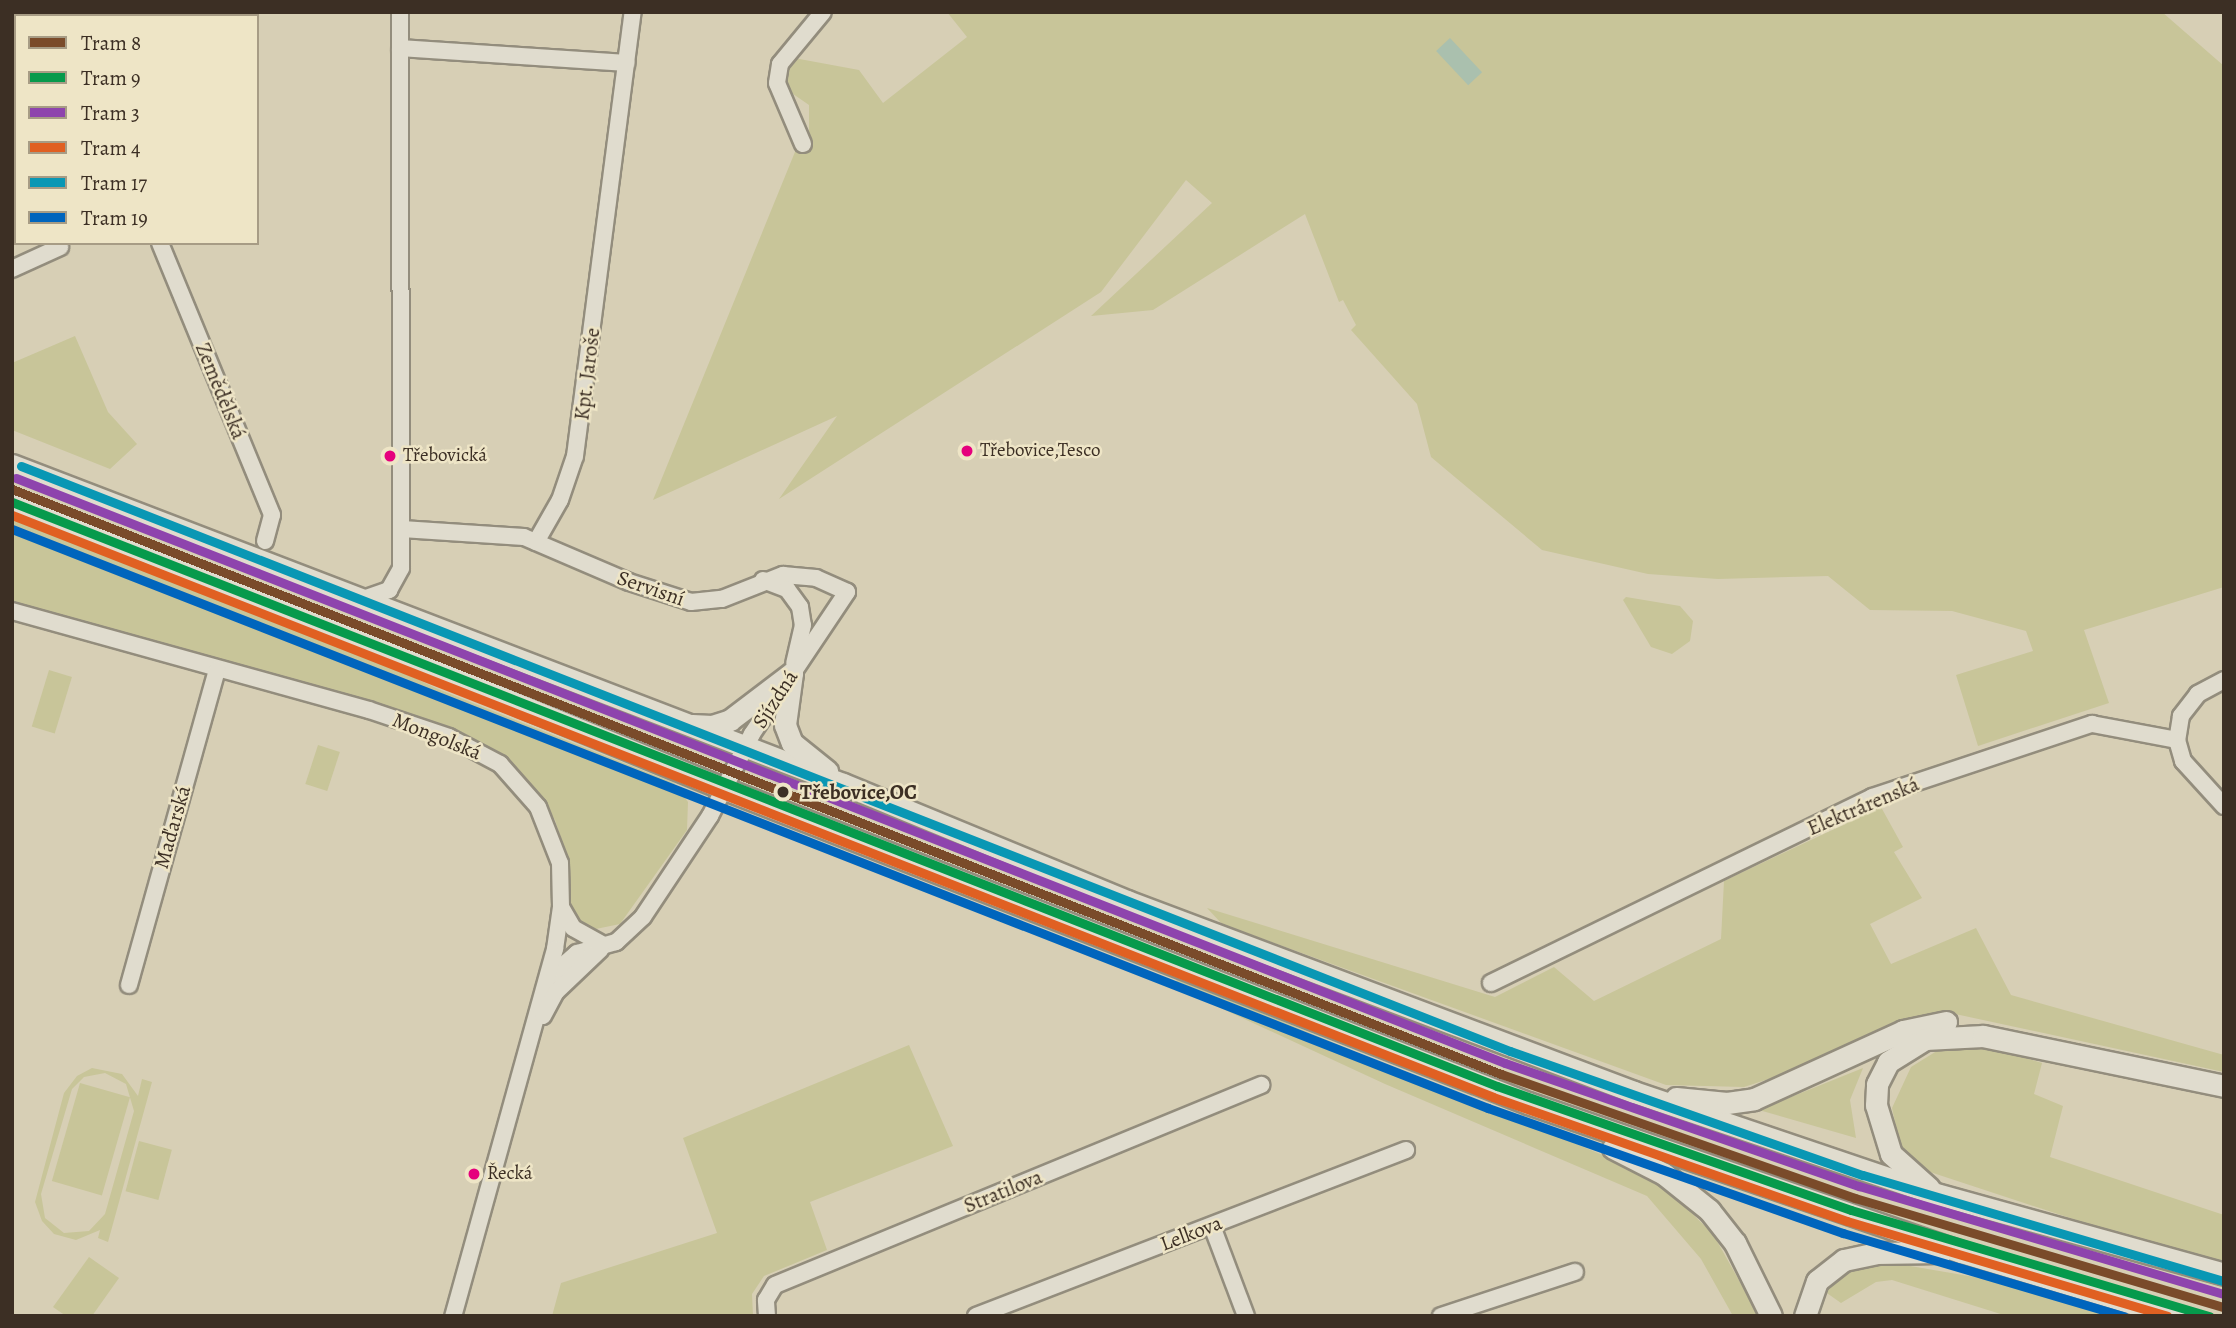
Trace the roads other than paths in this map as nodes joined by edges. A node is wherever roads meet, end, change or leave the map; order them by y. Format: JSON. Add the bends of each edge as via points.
{"nodes":[{"id":1,"x":400,"y":12,"type":"edge"},
{"id":2,"x":633,"y":12,"type":"edge"},
{"id":3,"x":823,"y":12,"type":"edge"},
{"id":4,"x":400,"y":48,"type":"junction"},
{"id":5,"x":627,"y":63,"type":"junction"},
{"id":6,"x":803,"y":144,"type":"dead end"},
{"id":7,"x":161,"y":245,"type":"edge"},
{"id":8,"x":60,"y":247,"type":"dead end"},
{"id":9,"x":12,"y":269,"type":"edge"},
{"id":10,"x":12,"y":465,"type":"edge"},
{"id":11,"x":12,"y":503,"type":"edge"},
{"id":12,"x":402,"y":529,"type":"junction"},
{"id":13,"x":265,"y":541,"type":"dead end"},
{"id":14,"x":536,"y":541,"type":"junction"},
{"id":15,"x":763,"y":580,"type":"junction"},
{"id":16,"x":848,"y":592,"type":"joint"},
{"id":17,"x":355,"y":599,"type":"junction"},
{"id":18,"x":12,"y":611,"type":"edge"},
{"id":19,"x":217,"y":669,"type":"junction"},
{"id":20,"x":792,"y":673,"type":"junction"},
{"id":21,"x":2224,"y":680,"type":"edge"},
{"id":22,"x":681,"y":724,"type":"junction"},
{"id":23,"x":2177,"y":740,"type":"junction"},
{"id":24,"x":746,"y":747,"type":"junction"},
{"id":25,"x":843,"y":784,"type":"junction"},
{"id":26,"x":725,"y":789,"type":"junction"},
{"id":27,"x":2224,"y":806,"type":"edge"},
{"id":28,"x":561,"y":907,"type":"junction"},
{"id":29,"x":604,"y":946,"type":"junction"},
{"id":30,"x":546,"y":980,"type":"junction"},
{"id":31,"x":1491,"y":983,"type":"dead end"},
{"id":32,"x":129,"y":985,"type":"dead end"},
{"id":33,"x":529,"y":1043,"type":"junction"},
{"id":34,"x":2076,"y":1053,"type":"junction"},
{"id":35,"x":1261,"y":1085,"type":"dead end"},
{"id":36,"x":2224,"y":1086,"type":"edge"},
{"id":37,"x":1634,"y":1092,"type":"junction"},
{"id":38,"x":1528,"y":1103,"type":"junction"},
{"id":39,"x":1406,"y":1150,"type":"dead end"},
{"id":40,"x":1936,"y":1194,"type":"junction"},
{"id":41,"x":1212,"y":1226,"type":"junction"},
{"id":42,"x":1961,"y":1252,"type":"junction"},
{"id":43,"x":1575,"y":1272,"type":"dead end"},
{"id":44,"x":2224,"y":1274,"type":"edge"},
{"id":45,"x":453,"y":1316,"type":"edge"},
{"id":46,"x":767,"y":1316,"type":"edge"},
{"id":47,"x":976,"y":1316,"type":"edge"},
{"id":48,"x":1246,"y":1316,"type":"edge"},
{"id":49,"x":1441,"y":1316,"type":"edge"},
{"id":50,"x":1771,"y":1316,"type":"edge"},
{"id":51,"x":1805,"y":1316,"type":"edge"},
{"id":52,"x":2174,"y":1316,"type":"edge"}],
"edges":[{"from":1,"to":4,"type":"street"},
{"from":2,"to":5,"type":"street","name":"Kpt. Jaroše"},
{"from":3,"to":6,"type":"street","via":[[780,64],[777,83]]},
{"from":4,"to":5,"type":"street"},
{"from":4,"to":12,"type":"street"},
{"from":5,"to":14,"type":"street","name":"Kpt. Jaroše","via":[[575,456],[560,500]]},
{"from":7,"to":13,"type":"street","name":"Zemědělská","via":[[272,515]]},
{"from":8,"to":9,"type":"street"},
{"from":10,"to":17,"type":"main road"},
{"from":11,"to":26,"type":"main road","via":[[151,554]]},
{"from":12,"to":14,"type":"street"},
{"from":12,"to":17,"type":"street","via":[[401,568],[395,584],[379,597]]},
{"from":14,"to":15,"type":"street","name":"Servisní","via":[[683,600],[722,599]]},
{"from":15,"to":16,"type":"street","name":"Servisní","via":[[805,576]]},
{"from":15,"to":20,"type":"street","via":[[790,592],[802,611]]},
{"from":16,"to":20,"type":"street","name":"Sjízdná"},
{"from":17,"to":22,"type":"main road"},
{"from":18,"to":19,"type":"street","name":"Mongolská"},
{"from":19,"to":28,"type":"street","name":"Mongolská","via":[[369,710],[449,737],[492,758],[530,796],[550,829],[559,863]]},
{"from":19,"to":32,"type":"street","name":"Maďarská"},
{"from":20,"to":22,"type":"main road","via":[[730,720],[712,726]]},
{"from":20,"to":24,"type":"street","name":"Sjízdná"},
{"from":20,"to":25,"type":"main road","via":[[785,725],[792,743]]},
{"from":21,"to":23,"type":"street","via":[[2198,694],[2181,716]]},
{"from":22,"to":24,"type":"main road"},
{"from":23,"to":27,"type":"street","via":[[2183,761]]},
{"from":23,"to":31,"type":"street","name":"Elektrárenská","via":[[2092,724],[1872,797]]},
{"from":24,"to":25,"type":"main road"},
{"from":24,"to":26,"type":"street","name":"Sjízdná"},
{"from":25,"to":37,"type":"main road","via":[[1126,901]]},
{"from":26,"to":29,"type":"street","name":"Sjízdná","via":[[643,917],[626,935]]},
{"from":26,"to":38,"type":"main road"},
{"from":28,"to":29,"type":"street","via":[[573,928]]},
{"from":28,"to":30,"type":"street","name":"Mongolská"},
{"from":29,"to":30,"type":"street","via":[[577,954]]},
{"from":29,"to":33,"type":"street","via":[[556,992]]},
{"from":30,"to":33,"type":"street","name":"Mongolská"},
{"from":33,"to":45,"type":"street","name":"Mongolská"},
{"from":34,"to":36,"type":"main road"},
{"from":34,"to":37,"type":"main road","via":[[1997,1026],[1942,1023],[1903,1031],[1749,1100],[1706,1102]]},
{"from":34,"to":40,"type":"main road","via":[[1983,1036],[1951,1035],[1916,1043],[1888,1062],[1876,1094],[1881,1134],[1891,1154]]},
{"from":35,"to":46,"type":"street","name":"Stratilova","via":[[775,1285],[766,1300]]},
{"from":37,"to":40,"type":"main road"},
{"from":38,"to":42,"type":"main road"},
{"from":38,"to":50,"type":"main road","via":[[1645,1163],[1695,1196],[1728,1233]]},
{"from":39,"to":41,"type":"street","name":"Lelkova"},
{"from":40,"to":44,"type":"main road"},
{"from":41,"to":47,"type":"street","name":"Lelkova"},
{"from":41,"to":48,"type":"street"},
{"from":42,"to":51,"type":"main road","via":[[1888,1252],[1844,1260],[1817,1281]]},
{"from":42,"to":52,"type":"main road"},
{"from":43,"to":49,"type":"street"}]}
